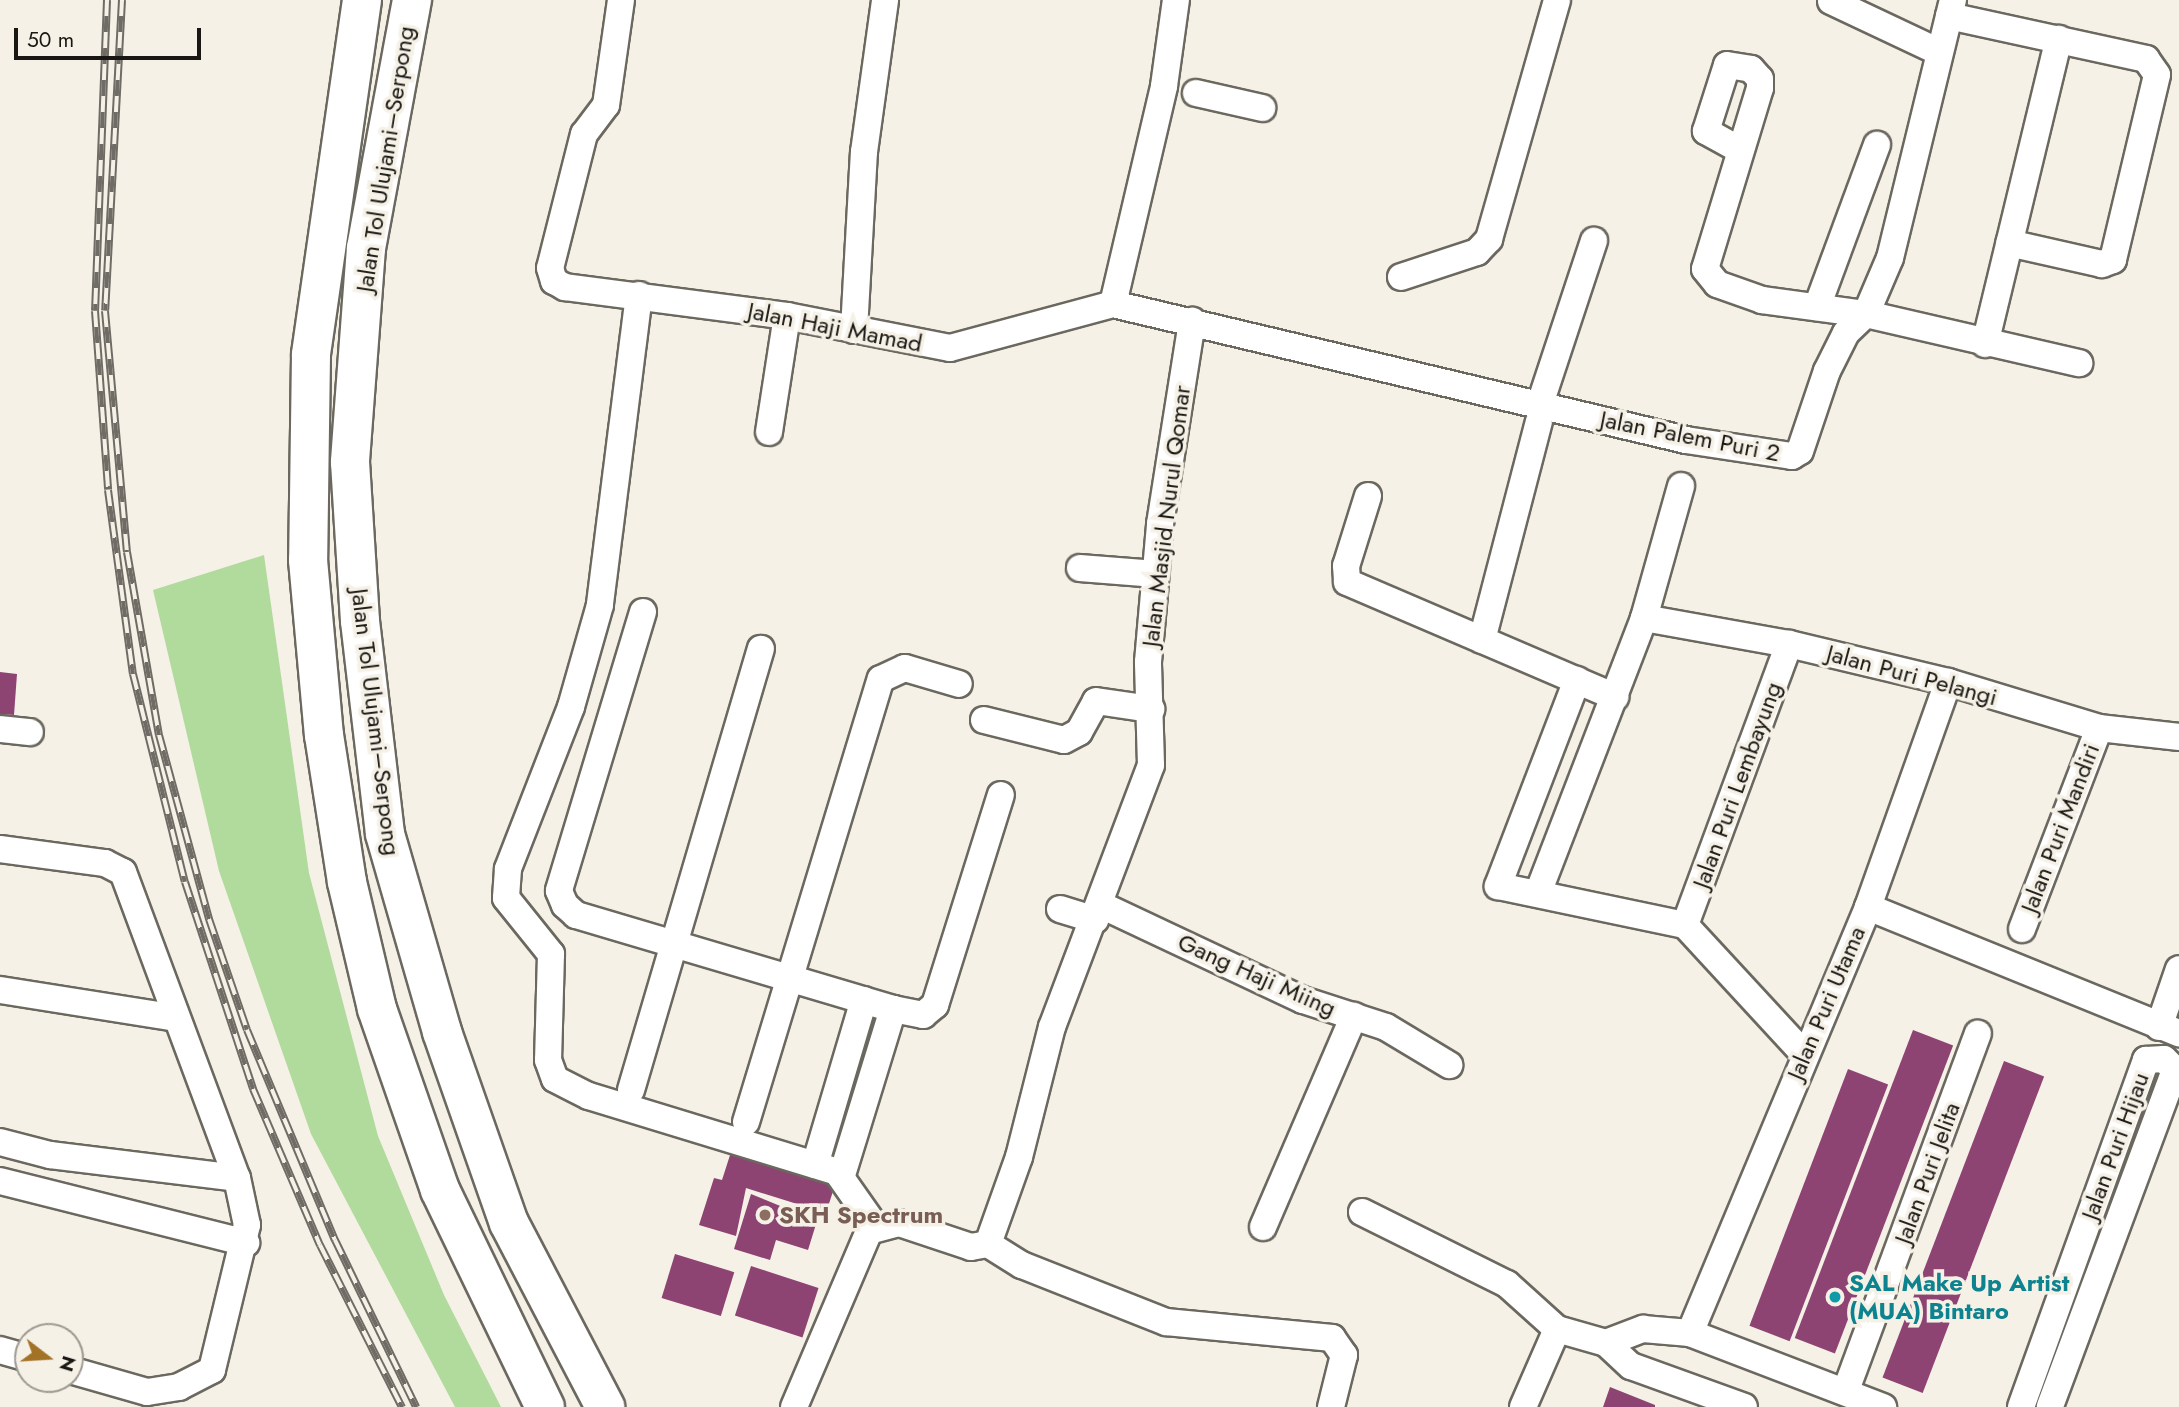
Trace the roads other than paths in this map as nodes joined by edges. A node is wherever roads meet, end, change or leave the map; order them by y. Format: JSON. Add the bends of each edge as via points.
{"nodes":[{"id":1,"x":362,"y":0,"type":"edge"},
{"id":2,"x":412,"y":0,"type":"edge"},
{"id":3,"x":621,"y":0,"type":"edge"},
{"id":4,"x":885,"y":0,"type":"edge"},
{"id":5,"x":1176,"y":0,"type":"edge"},
{"id":6,"x":1557,"y":0,"type":"edge"},
{"id":7,"x":1831,"y":1,"type":"edge"},
{"id":8,"x":1951,"y":8,"type":"edge"},
{"id":9,"x":2059,"y":39,"type":"junction"},
{"id":10,"x":1939,"y":52,"type":"junction"},
{"id":11,"x":1178,"y":89,"type":"junction"},
{"id":12,"x":1262,"y":108,"type":"dead end"},
{"id":13,"x":1877,"y":145,"type":"dead end"},
{"id":14,"x":1740,"y":150,"type":"dead end"},
{"id":15,"x":1594,"y":241,"type":"dead end"},
{"id":16,"x":2010,"y":243,"type":"junction"},
{"id":17,"x":1401,"y":277,"type":"dead end"},
{"id":18,"x":639,"y":295,"type":"junction"},
{"id":19,"x":1113,"y":304,"type":"junction"},
{"id":20,"x":1817,"y":307,"type":"junction"},
{"id":21,"x":1867,"y":314,"type":"junction"},
{"id":22,"x":787,"y":316,"type":"junction"},
{"id":23,"x":1192,"y":321,"type":"junction"},
{"id":24,"x":854,"y":330,"type":"junction"},
{"id":25,"x":1985,"y":344,"type":"junction"},
{"id":26,"x":2079,"y":363,"type":"dead end"},
{"id":27,"x":1540,"y":413,"type":"junction"},
{"id":28,"x":769,"y":432,"type":"dead end"},
{"id":29,"x":1681,"y":486,"type":"dead end"},
{"id":30,"x":1368,"y":496,"type":"dead end"},
{"id":31,"x":1080,"y":568,"type":"dead end"},
{"id":32,"x":1156,"y":574,"type":"junction"},
{"id":33,"x":643,"y":612,"type":"dead end"},
{"id":34,"x":1644,"y":618,"type":"junction"},
{"id":35,"x":1482,"y":640,"type":"junction"},
{"id":36,"x":1789,"y":644,"type":"junction"},
{"id":37,"x":761,"y":649,"type":"dead end"},
{"id":38,"x":1577,"y":680,"type":"junction"},
{"id":39,"x":1948,"y":682,"type":"junction"},
{"id":40,"x":959,"y":684,"type":"dead end"},
{"id":41,"x":1615,"y":697,"type":"junction"},
{"id":42,"x":1152,"y":709,"type":"junction"},
{"id":43,"x":984,"y":720,"type":"dead end"},
{"id":44,"x":2099,"y":728,"type":"junction"},
{"id":45,"x":0,"y":729,"type":"edge"},
{"id":46,"x":30,"y":732,"type":"dead end"},
{"id":47,"x":2179,"y":737,"type":"edge"},
{"id":48,"x":1001,"y":795,"type":"dead end"},
{"id":49,"x":0,"y":849,"type":"edge"},
{"id":50,"x":1538,"y":893,"type":"junction"},
{"id":51,"x":1868,"y":907,"type":"junction"},
{"id":52,"x":1060,"y":909,"type":"dead end"},
{"id":53,"x":1098,"y":912,"type":"junction"},
{"id":54,"x":1685,"y":926,"type":"junction"},
{"id":55,"x":2022,"y":929,"type":"dead end"},
{"id":56,"x":674,"y":944,"type":"junction"},
{"id":57,"x":2179,"y":969,"type":"edge"},
{"id":58,"x":790,"y":978,"type":"junction"},
{"id":59,"x":0,"y":990,"type":"edge"},
{"id":60,"x":864,"y":1000,"type":"junction"},
{"id":61,"x":893,"y":1009,"type":"junction"},
{"id":62,"x":1354,"y":1016,"type":"junction"},
{"id":63,"x":176,"y":1018,"type":"junction"},
{"id":64,"x":2169,"y":1030,"type":"edge"},
{"id":65,"x":1978,"y":1034,"type":"dead end"},
{"id":66,"x":1804,"y":1054,"type":"junction"},
{"id":67,"x":1449,"y":1065,"type":"dead end"},
{"id":68,"x":631,"y":1090,"type":"dead end"},
{"id":69,"x":746,"y":1122,"type":"dead end"},
{"id":70,"x":0,"y":1142,"type":"edge"},
{"id":71,"x":50,"y":1155,"type":"junction"},
{"id":72,"x":815,"y":1165,"type":"junction"},
{"id":73,"x":842,"y":1175,"type":"junction"},
{"id":74,"x":237,"y":1178,"type":"junction"},
{"id":75,"x":0,"y":1181,"type":"edge"},
{"id":76,"x":41,"y":1192,"type":"junction"},
{"id":77,"x":1362,"y":1212,"type":"dead end"},
{"id":78,"x":875,"y":1226,"type":"junction"},
{"id":79,"x":1263,"y":1227,"type":"dead end"},
{"id":80,"x":246,"y":1243,"type":"junction"},
{"id":81,"x":988,"y":1244,"type":"junction"},
{"id":82,"x":1557,"y":1329,"type":"junction"},
{"id":83,"x":1690,"y":1333,"type":"junction"},
{"id":84,"x":1606,"y":1343,"type":"junction"},
{"id":85,"x":84,"y":1374,"type":"edge"},
{"id":86,"x":1846,"y":1391,"type":"junction"},
{"id":87,"x":1687,"y":1397,"type":"edge"},
{"id":88,"x":545,"y":1407,"type":"edge"},
{"id":89,"x":605,"y":1407,"type":"edge"},
{"id":90,"x":794,"y":1407,"type":"edge"},
{"id":91,"x":1331,"y":1407,"type":"edge"},
{"id":92,"x":1523,"y":1407,"type":"edge"},
{"id":93,"x":1744,"y":1407,"type":"edge"},
{"id":94,"x":1883,"y":1407,"type":"edge"},
{"id":95,"x":2021,"y":1407,"type":"edge"},
{"id":96,"x":2050,"y":1407,"type":"edge"}],
"edges":[{"from":1,"to":88,"type":"highway","name":"Jalan Tol Ulujami–Serpong","via":[[311,355],[308,560],[324,735],[347,882],[377,1009],[440,1190]]},
{"from":2,"to":89,"type":"highway","name":"Jalan Tol Ulujami–Serpong","via":[[366,248],[350,463],[360,621],[385,834],[442,1032],[509,1223]]},
{"from":3,"to":18,"type":"street","name":"Jalan Haji Mamad","via":[[606,105],[584,134],[550,268],[554,281],[565,287]]},
{"from":4,"to":24,"type":"street","via":[[864,152]]},
{"from":5,"to":11,"type":"street"},
{"from":6,"to":17,"type":"street","via":[[1489,239],[1477,252]]},
{"from":7,"to":10,"type":"street"},
{"from":8,"to":9,"type":"street"},
{"from":8,"to":10,"type":"street","name":"Jalan Palem Puri 2"},
{"from":9,"to":16,"type":"street"},
{"from":9,"to":16,"type":"street","via":[[2146,58],[2157,75],[2117,254],[2102,264]]},
{"from":10,"to":21,"type":"street","name":"Jalan Palem Puri 2","via":[[1899,226]]},
{"from":11,"to":12,"type":"street"},
{"from":11,"to":19,"type":"street"},
{"from":13,"to":20,"type":"street"},
{"from":14,"to":20,"type":"street","via":[[1704,269],[1717,284],[1762,300]]},
{"from":15,"to":27,"type":"street"},
{"from":16,"to":25,"type":"street"},
{"from":18,"to":22,"type":"street","name":"Jalan Haji Mamad"},
{"from":18,"to":72,"type":"street","via":[[600,605],[571,707],[508,869],[506,898],[551,954],[548,1060],[555,1079],[589,1096]]},
{"from":19,"to":23,"type":"street"},
{"from":19,"to":24,"type":"street","name":"Jalan Haji Mamad","via":[[950,348]]},
{"from":20,"to":21,"type":"street"},
{"from":21,"to":25,"type":"street"},
{"from":21,"to":27,"type":"street","name":"Jalan Palem Puri 2","via":[[1846,333],[1800,452],[1792,456]]},
{"from":22,"to":24,"type":"street","name":"Jalan Haji Mamad"},
{"from":22,"to":28,"type":"street"},
{"from":23,"to":27,"type":"street","name":"Jalan Palem Puri 2"},
{"from":23,"to":32,"type":"street","name":"Jalan Masjid Nurul Qomar"},
{"from":25,"to":26,"type":"street"},
{"from":27,"to":35,"type":"street"},
{"from":29,"to":34,"type":"street"},
{"from":30,"to":35,"type":"street","via":[[1346,566],[1347,582]]},
{"from":31,"to":32,"type":"street"},
{"from":32,"to":42,"type":"street","name":"Jalan Masjid Nurul Qomar","via":[[1148,662]]},
{"from":33,"to":56,"type":"street","via":[[559,891],[576,915]]},
{"from":34,"to":36,"type":"street","name":"Jalan Puri Pelangi"},
{"from":34,"to":41,"type":"street"},
{"from":35,"to":38,"type":"street"},
{"from":36,"to":39,"type":"street","name":"Jalan Puri Pelangi"},
{"from":36,"to":54,"type":"street","name":"Jalan Puri Lembayung"},
{"from":37,"to":56,"type":"street"},
{"from":38,"to":41,"type":"street"},
{"from":38,"to":50,"type":"street","via":[[1498,886]]},
{"from":39,"to":44,"type":"street","name":"Jalan Puri Pelangi"},
{"from":39,"to":51,"type":"street"},
{"from":40,"to":58,"type":"street","via":[[905,668],[881,679]]},
{"from":41,"to":50,"type":"street"},
{"from":42,"to":43,"type":"street","via":[[1097,701],[1079,732],[1064,740]]},
{"from":42,"to":53,"type":"street","name":"Jalan Masjid Nurul Qomar","via":[[1152,765]]},
{"from":44,"to":47,"type":"street","name":"Jalan Puri Pelangi"},
{"from":44,"to":55,"type":"street","name":"Jalan Puri Mandiri"},
{"from":45,"to":46,"type":"street"},
{"from":48,"to":61,"type":"street","via":[[934,1005],[923,1015]]},
{"from":49,"to":63,"type":"street","via":[[117,865],[130,884]]},
{"from":50,"to":54,"type":"street"},
{"from":51,"to":64,"type":"street","name":"Jalan Puri Utama"},
{"from":51,"to":66,"type":"street","name":"Jalan Puri Utama"},
{"from":52,"to":53,"type":"street","name":"Gang Haji Miing"},
{"from":53,"to":62,"type":"street","name":"Gang Haji Miing","via":[[1303,1000]]},
{"from":53,"to":81,"type":"street","name":"Jalan Masjid Nurul Qomar","via":[[1052,1027],[1019,1157]]},
{"from":54,"to":66,"type":"street"},
{"from":56,"to":58,"type":"street"},
{"from":56,"to":68,"type":"street"},
{"from":57,"to":64,"type":"street"},
{"from":58,"to":60,"type":"street"},
{"from":58,"to":69,"type":"street"},
{"from":59,"to":63,"type":"street"},
{"from":60,"to":61,"type":"street"},
{"from":60,"to":72,"type":"street"},
{"from":61,"to":73,"type":"street"},
{"from":62,"to":67,"type":"street","name":"Gang Haji Miing","via":[[1425,1046]]},
{"from":62,"to":79,"type":"street"},
{"from":63,"to":74,"type":"street"},
{"from":65,"to":86,"type":"street","name":"Jalan Puri Jelita"},
{"from":66,"to":83,"type":"street","name":"Jalan Puri Utama"},
{"from":70,"to":71,"type":"street"},
{"from":71,"to":74,"type":"street"},
{"from":71,"to":76,"type":"street"},
{"from":72,"to":73,"type":"street"},
{"from":73,"to":78,"type":"street"},
{"from":74,"to":80,"type":"street"},
{"from":75,"to":76,"type":"street"},
{"from":76,"to":80,"type":"street"},
{"from":77,"to":82,"type":"street","via":[[1507,1284]]},
{"from":78,"to":81,"type":"street","via":[[899,1223],[971,1247]]},
{"from":78,"to":90,"type":"street","via":[[861,1246]]},
{"from":80,"to":85,"type":"street","via":[[212,1370],[199,1380],[146,1392]]},
{"from":81,"to":91,"type":"street","via":[[1022,1265],[1167,1322],[1332,1338],[1343,1347]]},
{"from":82,"to":84,"type":"street"},
{"from":82,"to":92,"type":"street"},
{"from":83,"to":84,"type":"street","via":[[1643,1329]]},
{"from":83,"to":86,"type":"street"},
{"from":84,"to":87,"type":"street","via":[[1631,1366]]},
{"from":86,"to":94,"type":"street"},
{"from":87,"to":93,"type":"street"},
{"from":95,"to":96,"type":"street","name":"Jalan Puri Hijau","via":[[2146,1060],[2164,1059],[2175,1070]]}]}
